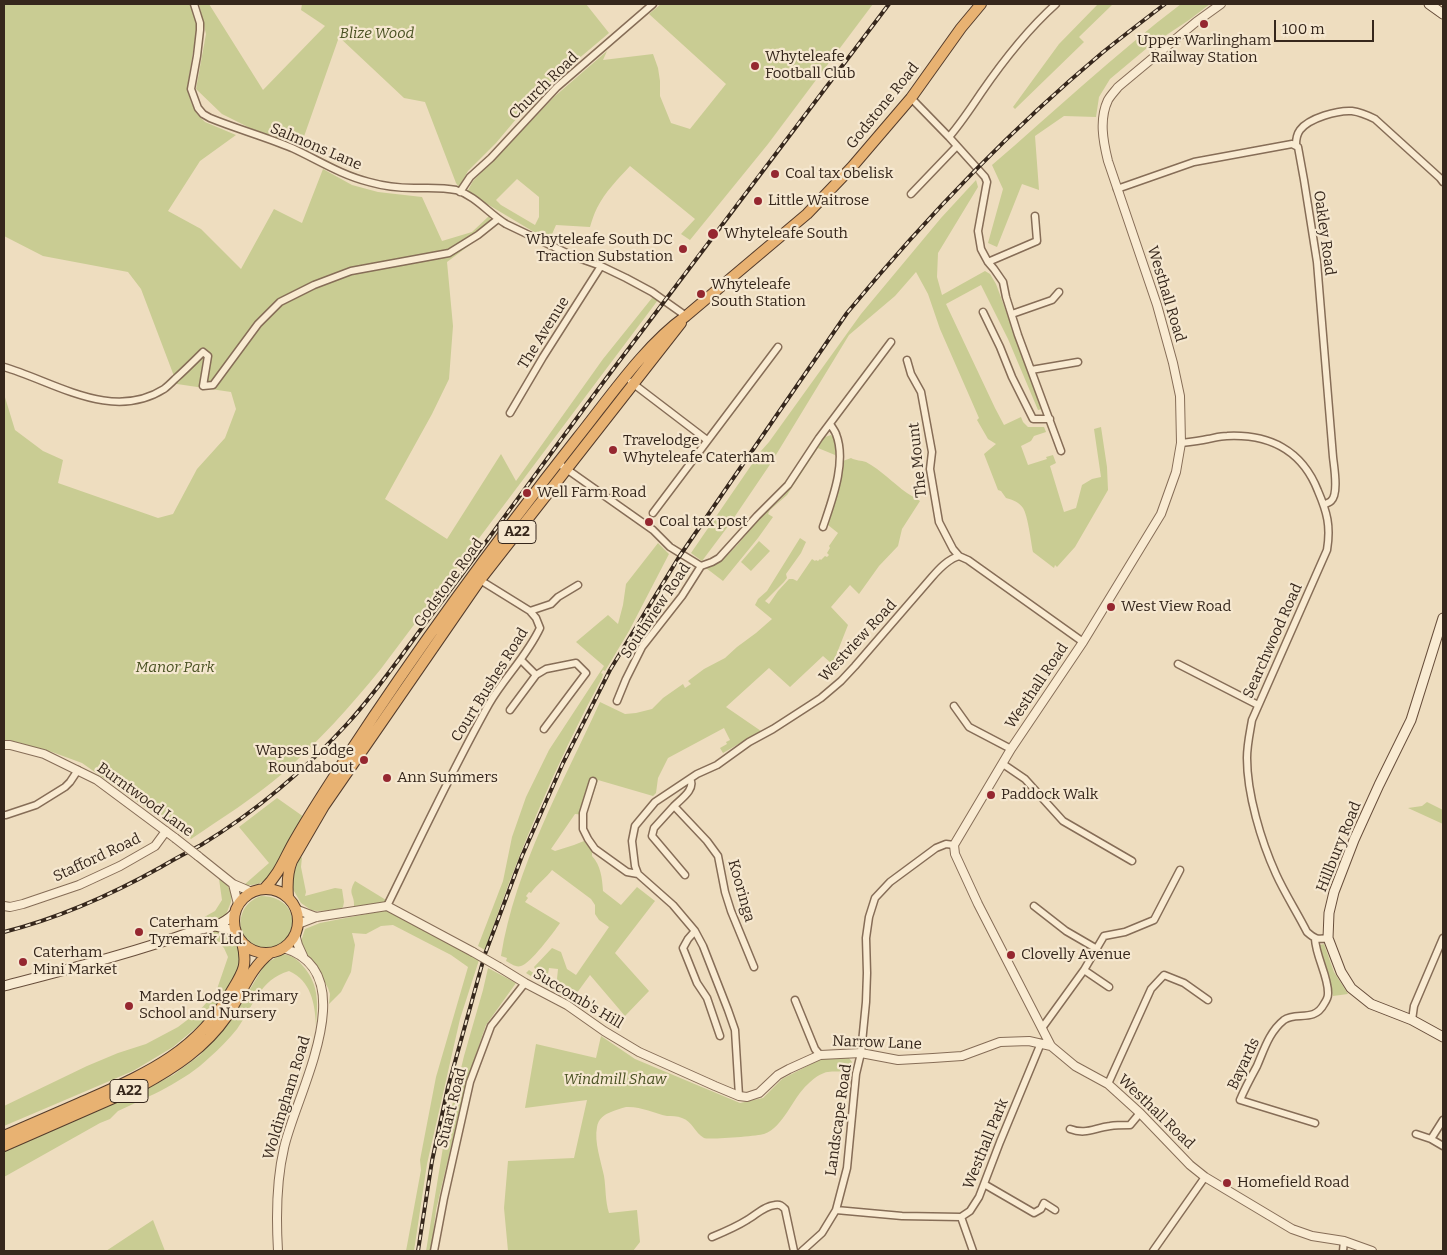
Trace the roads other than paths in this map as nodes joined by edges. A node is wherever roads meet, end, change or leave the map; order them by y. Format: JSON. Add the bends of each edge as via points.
{"nodes":[{"id":1,"x":194,"y":4,"type":"edge"},
{"id":2,"x":653,"y":4,"type":"edge"},
{"id":3,"x":981,"y":4,"type":"edge"},
{"id":4,"x":1056,"y":4,"type":"edge"},
{"id":5,"x":1221,"y":4,"type":"edge"},
{"id":6,"x":1429,"y":4,"type":"edge"},
{"id":7,"x":1443,"y":14,"type":"edge"},
{"id":8,"x":911,"y":98,"type":"junction"},
{"id":9,"x":949,"y":137,"type":"junction"},
{"id":10,"x":1296,"y":145,"type":"junction"},
{"id":11,"x":957,"y":146,"type":"junction"},
{"id":12,"x":1443,"y":182,"type":"edge"},
{"id":13,"x":1117,"y":189,"type":"junction"},
{"id":14,"x":460,"y":192,"type":"junction"},
{"id":15,"x":911,"y":194,"type":"dead end"},
{"id":16,"x":1035,"y":216,"type":"dead end"},
{"id":17,"x":498,"y":219,"type":"junction"},
{"id":18,"x":988,"y":262,"type":"junction"},
{"id":19,"x":601,"y":266,"type":"junction"},
{"id":20,"x":1059,"y":292,"type":"dead end"},
{"id":21,"x":983,"y":312,"type":"dead end"},
{"id":22,"x":1012,"y":314,"type":"junction"},
{"id":23,"x":686,"y":316,"type":"junction"},
{"id":24,"x":891,"y":342,"type":"dead end"},
{"id":25,"x":778,"y":347,"type":"dead end"},
{"id":26,"x":907,"y":360,"type":"dead end"},
{"id":27,"x":1078,"y":362,"type":"dead end"},
{"id":28,"x":4,"y":367,"type":"edge"},
{"id":29,"x":1031,"y":370,"type":"junction"},
{"id":30,"x":629,"y":380,"type":"junction"},
{"id":31,"x":510,"y":413,"type":"dead end"},
{"id":32,"x":1050,"y":419,"type":"junction"},
{"id":33,"x":830,"y":424,"type":"junction"},
{"id":34,"x":707,"y":440,"type":"junction"},
{"id":35,"x":1181,"y":443,"type":"junction"},
{"id":36,"x":1061,"y":451,"type":"dead end"},
{"id":37,"x":562,"y":467,"type":"junction"},
{"id":38,"x":1324,"y":504,"type":"junction"},
{"id":39,"x":653,"y":513,"type":"dead end"},
{"id":40,"x":823,"y":527,"type":"dead end"},
{"id":41,"x":959,"y":556,"type":"junction"},
{"id":42,"x":701,"y":566,"type":"junction"},
{"id":43,"x":480,"y":580,"type":"junction"},
{"id":44,"x":578,"y":585,"type":"dead end"},
{"id":45,"x":530,"y":611,"type":"junction"},
{"id":46,"x":1443,"y":618,"type":"edge"},
{"id":47,"x":1083,"y":642,"type":"junction"},
{"id":48,"x":422,"y":655,"type":"junction"},
{"id":49,"x":521,"y":660,"type":"junction"},
{"id":50,"x":1178,"y":664,"type":"dead end"},
{"id":51,"x":536,"y":675,"type":"junction"},
{"id":52,"x":617,"y":702,"type":"dead end"},
{"id":53,"x":1258,"y":705,"type":"junction"},
{"id":54,"x":954,"y":706,"type":"dead end"},
{"id":55,"x":510,"y":710,"type":"dead end"},
{"id":56,"x":544,"y":729,"type":"dead end"},
{"id":57,"x":4,"y":745,"type":"edge"},
{"id":58,"x":1011,"y":749,"type":"junction"},
{"id":59,"x":1003,"y":764,"type":"junction"},
{"id":60,"x":78,"y":770,"type":"junction"},
{"id":61,"x":690,"y":779,"type":"junction"},
{"id":62,"x":593,"y":781,"type":"dead end"},
{"id":63,"x":674,"y":806,"type":"junction"},
{"id":64,"x":4,"y":815,"type":"edge"},
{"id":65,"x":314,"y":815,"type":"junction"},
{"id":66,"x":166,"y":831,"type":"junction"},
{"id":67,"x":954,"y":845,"type":"junction"},
{"id":68,"x":1132,"y":861,"type":"dead end"},
{"id":69,"x":1180,"y":870,"type":"dead end"},
{"id":70,"x":638,"y":874,"type":"junction"},
{"id":71,"x":685,"y":875,"type":"dead end"},
{"id":72,"x":233,"y":884,"type":"junction"},
{"id":73,"x":264,"y":889,"type":"junction"},
{"id":74,"x":252,"y":892,"type":"junction"},
{"id":75,"x":288,"y":897,"type":"junction"},
{"id":76,"x":4,"y":906,"type":"edge"},
{"id":77,"x":387,"y":906,"type":"junction"},
{"id":78,"x":1034,"y":906,"type":"dead end"},
{"id":79,"x":236,"y":909,"type":"junction"},
{"id":80,"x":295,"y":909,"type":"junction"},
{"id":81,"x":316,"y":917,"type":"junction"},
{"id":82,"x":215,"y":926,"type":"junction"},
{"id":83,"x":296,"y":929,"type":"junction"},
{"id":84,"x":235,"y":931,"type":"junction"},
{"id":85,"x":695,"y":931,"type":"junction"},
{"id":86,"x":1314,"y":938,"type":"junction"},
{"id":87,"x":1328,"y":938,"type":"junction"},
{"id":88,"x":1443,"y":938,"type":"edge"},
{"id":89,"x":242,"y":942,"type":"junction"},
{"id":90,"x":283,"y":948,"type":"junction"},
{"id":91,"x":1096,"y":948,"type":"junction"},
{"id":92,"x":270,"y":953,"type":"junction"},
{"id":93,"x":304,"y":958,"type":"junction"},
{"id":94,"x":754,"y":967,"type":"dead end"},
{"id":95,"x":1084,"y":970,"type":"junction"},
{"id":96,"x":525,"y":983,"type":"junction"},
{"id":97,"x":4,"y":986,"type":"edge"},
{"id":98,"x":1109,"y":987,"type":"dead end"},
{"id":99,"x":795,"y":1000,"type":"dead end"},
{"id":100,"x":1208,"y":1000,"type":"dead end"},
{"id":101,"x":1412,"y":1020,"type":"junction"},
{"id":102,"x":1042,"y":1028,"type":"junction"},
{"id":103,"x":720,"y":1036,"type":"dead end"},
{"id":104,"x":1443,"y":1037,"type":"edge"},
{"id":105,"x":1042,"y":1043,"type":"junction"},
{"id":106,"x":1051,"y":1046,"type":"junction"},
{"id":107,"x":861,"y":1053,"type":"junction"},
{"id":108,"x":820,"y":1055,"type":"junction"},
{"id":109,"x":1108,"y":1084,"type":"junction"},
{"id":110,"x":740,"y":1096,"type":"junction"},
{"id":111,"x":1140,"y":1113,"type":"junction"},
{"id":112,"x":1443,"y":1120,"type":"edge"},
{"id":113,"x":1315,"y":1123,"type":"dead end"},
{"id":114,"x":1070,"y":1129,"type":"dead end"},
{"id":115,"x":1416,"y":1134,"type":"dead end"},
{"id":116,"x":4,"y":1136,"type":"edge"},
{"id":117,"x":1431,"y":1139,"type":"junction"},
{"id":118,"x":4,"y":1146,"type":"edge"},
{"id":119,"x":1443,"y":1146,"type":"edge"},
{"id":120,"x":1204,"y":1177,"type":"junction"},
{"id":121,"x":984,"y":1184,"type":"junction"},
{"id":122,"x":836,"y":1210,"type":"junction"},
{"id":123,"x":1055,"y":1210,"type":"dead end"},
{"id":124,"x":961,"y":1217,"type":"junction"},
{"id":125,"x":711,"y":1237,"type":"dead end"},
{"id":126,"x":1344,"y":1241,"type":"junction"},
{"id":127,"x":278,"y":1251,"type":"edge"},
{"id":128,"x":434,"y":1251,"type":"edge"},
{"id":129,"x":794,"y":1251,"type":"edge"},
{"id":130,"x":802,"y":1251,"type":"edge"},
{"id":131,"x":974,"y":1251,"type":"edge"},
{"id":132,"x":1152,"y":1251,"type":"edge"},
{"id":133,"x":1343,"y":1251,"type":"edge"},
{"id":134,"x":1372,"y":1251,"type":"edge"}],
"edges":[{"from":1,"to":14,"type":"street","name":"Salmons Lane","via":[[200,30],[191,89],[203,114],[292,148],[370,183]]},
{"from":2,"to":14,"type":"street","name":"Church Road","via":[[557,87],[470,177]]},
{"from":3,"to":8,"type":"highway","name":"Godstone Road","number":"A22"},
{"from":4,"to":9,"type":"street","via":[[1034,24]]},
{"from":5,"to":13,"type":"street","name":"Westhall Road","via":[[1118,87],[1108,100],[1103,117],[1103,138]]},
{"from":6,"to":7,"type":"main road"},
{"from":8,"to":9,"type":"street"},
{"from":8,"to":23,"type":"highway","name":"Godstone Road","number":"A22","via":[[807,214]]},
{"from":9,"to":11,"type":"street"},
{"from":10,"to":12,"type":"street","via":[[1297,136],[1309,122],[1343,111],[1362,113],[1375,119]]},
{"from":10,"to":13,"type":"street","via":[[1194,162]]},
{"from":10,"to":38,"type":"street","name":"Oakley Road","via":[[1317,262],[1334,457],[1334,496]]},
{"from":11,"to":15,"type":"street"},
{"from":11,"to":18,"type":"street","via":[[987,182],[978,231],[981,249]]},
{"from":13,"to":35,"type":"street","name":"Westhall Road","via":[[1157,305],[1173,363],[1180,396]]},
{"from":14,"to":17,"type":"street","name":"Salmons Lane"},
{"from":16,"to":18,"type":"street","via":[[1037,241]]},
{"from":17,"to":19,"type":"street","name":"Salmons Lane"},
{"from":17,"to":28,"type":"street","via":[[449,253],[351,271],[280,302],[258,324],[213,385],[203,386],[208,356],[203,352],[165,389],[132,401],[94,399]]},
{"from":18,"to":22,"type":"street","via":[[1003,282]]},
{"from":19,"to":23,"type":"street","name":"Salmons Lane","via":[[652,292]]},
{"from":19,"to":31,"type":"street","name":"The Avenue"},
{"from":20,"to":22,"type":"street","via":[[1052,300]]},
{"from":21,"to":32,"type":"street","via":[[1033,419]]},
{"from":22,"to":29,"type":"street"},
{"from":23,"to":30,"type":"highway","name":"Godstone Road","number":"A22","via":[[676,331]]},
{"from":24,"to":33,"type":"street","name":"Southview Road"},
{"from":25,"to":34,"type":"street"},
{"from":26,"to":41,"type":"street","name":"The Mount","via":[[921,392],[932,452],[930,469],[938,522]]},
{"from":27,"to":29,"type":"street"},
{"from":29,"to":32,"type":"street"},
{"from":30,"to":34,"type":"street"},
{"from":30,"to":37,"type":"highway","name":"Godstone Road","number":"A22"},
{"from":32,"to":36,"type":"street"},
{"from":33,"to":40,"type":"street","via":[[840,456],[838,478]]},
{"from":33,"to":42,"type":"street","name":"Southview Road","via":[[788,485],[719,558]]},
{"from":34,"to":39,"type":"street"},
{"from":35,"to":38,"type":"street","name":"Searchwood Road","via":[[1225,436],[1246,436],[1273,442],[1298,459]]},
{"from":35,"to":47,"type":"street","name":"Westhall Road","via":[[1176,472],[1161,514]]},
{"from":37,"to":42,"type":"street","via":[[653,530],[670,547]]},
{"from":37,"to":43,"type":"highway","name":"Godstone Road","number":"A22"},
{"from":37,"to":48,"type":"highway","name":"Godstone Road","number":"A22","via":[[473,574]]},
{"from":38,"to":53,"type":"street","name":"Searchwood Road","via":[[1330,529],[1327,550]]},
{"from":41,"to":47,"type":"street"},
{"from":41,"to":61,"type":"street","name":"Westview Road","via":[[937,572],[855,666],[821,698]]},
{"from":42,"to":52,"type":"street","name":"Southview Road","via":[[642,647]]},
{"from":43,"to":45,"type":"street","name":"Court Bushes Road"},
{"from":43,"to":48,"type":"highway","name":"Godstone Road","number":"A22"},
{"from":44,"to":45,"type":"street","via":[[551,604]]},
{"from":45,"to":49,"type":"street","name":"Court Bushes Road","via":[[540,628]]},
{"from":46,"to":87,"type":"main road","name":"Hillbury Road","via":[[1411,720],[1354,840],[1334,892]]},
{"from":47,"to":58,"type":"street","name":"Westhall Road"},
{"from":48,"to":65,"type":"highway","name":"Godstone Road","number":"A22","via":[[390,691]]},
{"from":49,"to":51,"type":"street"},
{"from":49,"to":77,"type":"street","name":"Court Bushes Road","via":[[491,701],[461,755]]},
{"from":50,"to":53,"type":"street"},
{"from":51,"to":55,"type":"street"},
{"from":51,"to":56,"type":"street","via":[[546,669],[576,663],[586,673]]},
{"from":53,"to":86,"type":"street","name":"Searchwood Road","via":[[1252,720],[1247,759],[1255,813],[1276,874],[1307,932]]},
{"from":54,"to":58,"type":"street","via":[[969,727]]},
{"from":57,"to":60,"type":"street","name":"Burntwood Lane","via":[[44,754]]},
{"from":58,"to":59,"type":"street","name":"Westhall Road"},
{"from":59,"to":67,"type":"street","name":"Westhall Road"},
{"from":59,"to":68,"type":"street","via":[[1025,780],[1063,821]]},
{"from":60,"to":64,"type":"street","via":[[65,787],[36,804]]},
{"from":60,"to":66,"type":"street","name":"Burntwood Lane","via":[[97,780]]},
{"from":61,"to":63,"type":"street","via":[[692,787]]},
{"from":61,"to":70,"type":"street","name":"Westview Road","via":[[655,802],[635,826],[632,841]]},
{"from":62,"to":70,"type":"street","via":[[583,812],[588,839],[595,849],[626,872]]},
{"from":63,"to":71,"type":"street","via":[[654,828],[652,836]]},
{"from":63,"to":94,"type":"street","name":"Kooringa","via":[[718,856],[731,911]]},
{"from":65,"to":73,"type":"highway","name":"Godstone Road","number":"A22","via":[[290,848],[278,874]]},
{"from":65,"to":75,"type":"highway","name":"Godstone Road","number":"A22","via":[[289,869]]},
{"from":66,"to":72,"type":"street","name":"Burntwood Lane","bridge":true},
{"from":66,"to":76,"type":"street","name":"Stafford Road","via":[[155,846],[79,885],[23,904]]},
{"from":67,"to":102,"type":"street","name":"Westhall Road","via":[[978,904]]},
{"from":67,"to":107,"type":"street","name":"Landscape Road","via":[[936,848],[890,882],[875,898],[866,938],[867,973]]},
{"from":69,"to":91,"type":"street","via":[[1154,920],[1125,932],[1104,936]]},
{"from":70,"to":85,"type":"street","via":[[673,905]]},
{"from":72,"to":74,"type":"street","name":"Burntwood Lane"},
{"from":72,"to":79,"type":"street"},
{"from":73,"to":74,"type":"highway"},
{"from":73,"to":75,"type":"highway","via":[[275,890]]},
{"from":74,"to":79,"type":"highway"},
{"from":75,"to":80,"type":"highway"},
{"from":77,"to":81,"type":"street"},
{"from":77,"to":96,"type":"street","name":"Succomb's Hill","bridge":true},
{"from":78,"to":91,"type":"street","via":[[1066,931]]},
{"from":79,"to":82,"type":"main road","via":[[225,922]]},
{"from":79,"to":84,"type":"highway"},
{"from":80,"to":81,"type":"street"},
{"from":80,"to":83,"type":"highway"},
{"from":81,"to":83,"type":"street"},
{"from":82,"to":84,"type":"main road"},
{"from":82,"to":97,"type":"main road","via":[[134,952]]},
{"from":83,"to":90,"type":"highway"},
{"from":83,"to":93,"type":"street","name":"Woldingham Road"},
{"from":84,"to":89,"type":"highway"},
{"from":85,"to":103,"type":"street","via":[[683,948],[707,998]]},
{"from":85,"to":110,"type":"street","via":[[735,1030]]},
{"from":86,"to":87,"type":"street"},
{"from":86,"to":113,"type":"street","name":"Bayards","via":[[1328,996],[1315,1014],[1285,1019],[1277,1028],[1265,1045],[1240,1100]]},
{"from":87,"to":101,"type":"main road","name":"Hillbury Road","via":[[1351,988],[1371,1004]]},
{"from":88,"to":101,"type":"street","via":[[1414,1006]]},
{"from":89,"to":92,"type":"highway","via":[[256,952]]},
{"from":89,"to":116,"type":"highway","number":"A22","via":[[244,966],[226,1001],[209,1024],[172,1058],[142,1075]]},
{"from":90,"to":92,"type":"highway"},
{"from":90,"to":93,"type":"street","name":"Woldingham Road"},
{"from":91,"to":95,"type":"street"},
{"from":92,"to":118,"type":"highway","number":"A22","via":[[260,960],[215,1032],[183,1061],[141,1086]]},
{"from":93,"to":127,"type":"street","name":"Woldingham Road","via":[[322,987],[323,1021],[284,1148],[277,1199]]},
{"from":95,"to":98,"type":"street"},
{"from":95,"to":102,"type":"street"},
{"from":96,"to":110,"type":"street","name":"Succomb's Hill","via":[[567,1005],[639,1052]]},
{"from":96,"to":128,"type":"street","name":"Stuart Road","via":[[491,1026],[470,1082]]},
{"from":99,"to":108,"type":"street"},
{"from":100,"to":109,"type":"street","via":[[1184,983],[1164,975],[1150,989]]},
{"from":101,"to":104,"type":"main road","name":"Hillbury Road"},
{"from":102,"to":106,"type":"street","name":"Westhall Road"},
{"from":105,"to":106,"type":"street","name":"Narrow Lane"},
{"from":105,"to":107,"type":"street","name":"Narrow Lane","via":[[1000,1042],[962,1056],[898,1060]]},
{"from":105,"to":121,"type":"street","name":"Westhall Park"},
{"from":106,"to":109,"type":"street","name":"Westhall Road","via":[[1075,1066]]},
{"from":107,"to":108,"type":"street","name":"Narrow Lane"},
{"from":107,"to":122,"type":"street","name":"Landscape Road","via":[[846,1168]]},
{"from":108,"to":110,"type":"street","via":[[789,1068],[759,1093]]},
{"from":109,"to":111,"type":"street","name":"Westhall Road"},
{"from":111,"to":114,"type":"street","via":[[1130,1125],[1111,1125],[1088,1132]]},
{"from":111,"to":120,"type":"street","name":"Westhall Road"},
{"from":112,"to":117,"type":"street"},
{"from":115,"to":117,"type":"street"},
{"from":117,"to":119,"type":"street"},
{"from":120,"to":126,"type":"street","name":"Westhall Road","via":[[1292,1229]]},
{"from":120,"to":132,"type":"street"},
{"from":121,"to":123,"type":"street","via":[[1034,1213],[1044,1203]]},
{"from":121,"to":124,"type":"street","name":"Westhall Park","via":[[970,1211]]},
{"from":122,"to":124,"type":"street"},
{"from":122,"to":130,"type":"street","name":"Landscape Road","via":[[822,1233]]},
{"from":124,"to":131,"type":"street"},
{"from":125,"to":129,"type":"street","via":[[730,1230],[765,1208],[780,1205],[785,1209]]},
{"from":126,"to":133,"type":"street"},
{"from":126,"to":134,"type":"street","name":"Westhall Road"}]}
